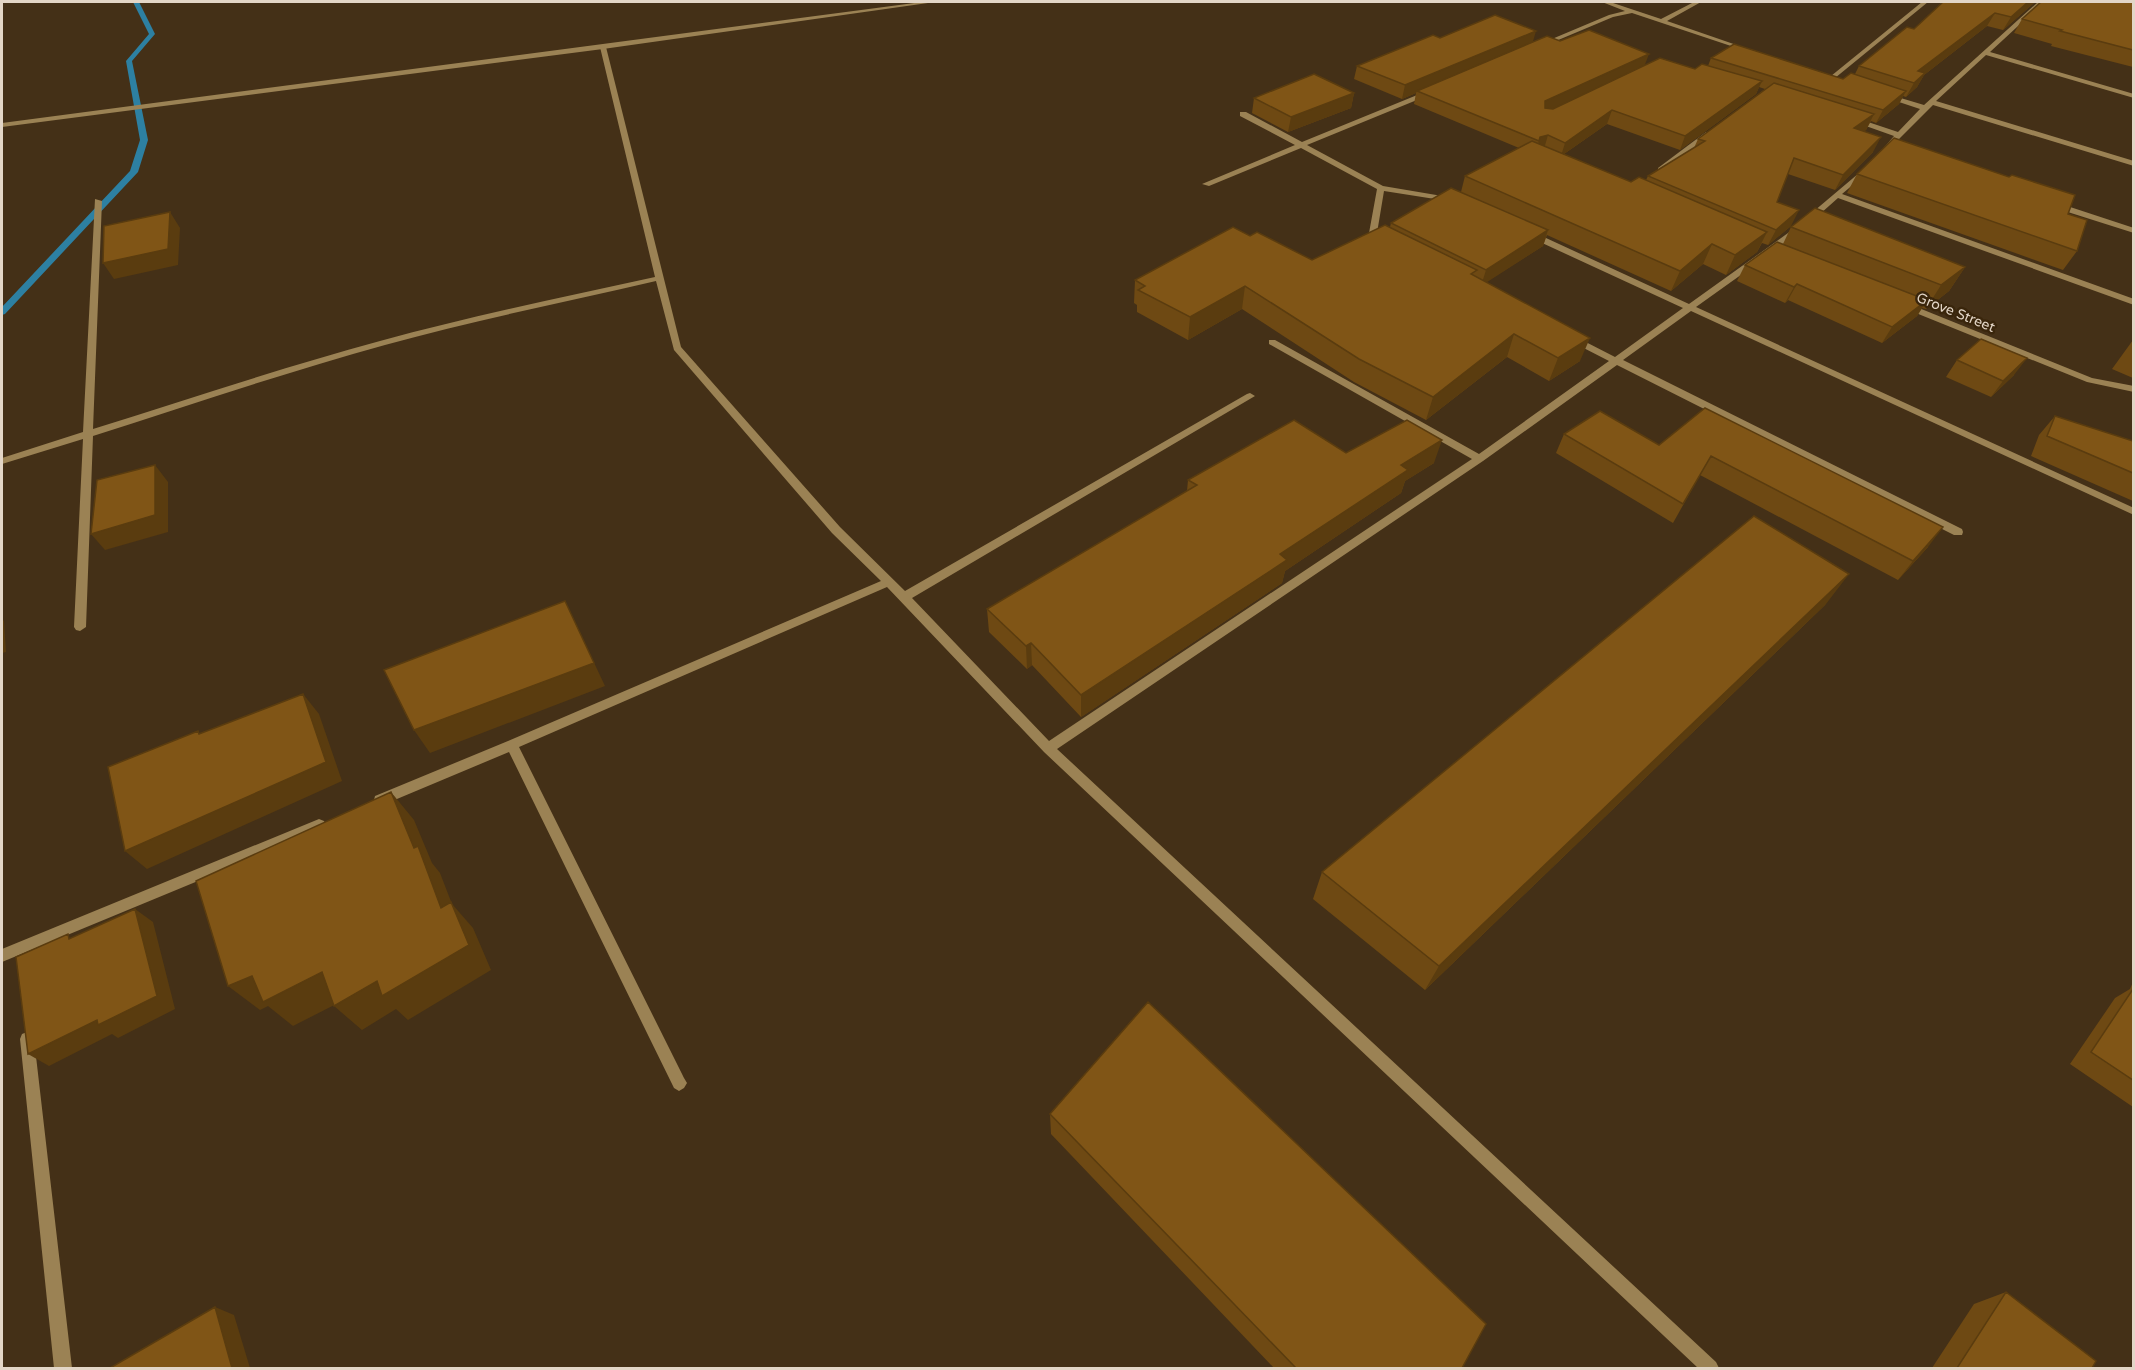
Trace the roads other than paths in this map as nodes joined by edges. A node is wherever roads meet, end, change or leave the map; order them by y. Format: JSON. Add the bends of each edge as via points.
{"nodes":[{"id":1,"x":932,"y":2,"type":"edge"},
{"id":2,"x":1605,"y":2,"type":"edge"},
{"id":3,"x":1698,"y":2,"type":"edge"},
{"id":4,"x":1925,"y":2,"type":"edge"},
{"id":5,"x":2041,"y":2,"type":"edge"},
{"id":6,"x":1633,"y":11,"type":"junction"},
{"id":7,"x":1662,"y":21,"type":"junction"},
{"id":8,"x":603,"y":47,"type":"junction"},
{"id":9,"x":1536,"y":48,"type":"edge"},
{"id":10,"x":1758,"y":53,"type":"edge"},
{"id":11,"x":1985,"y":53,"type":"junction"},
{"id":12,"x":1823,"y":74,"type":"edge"},
{"id":13,"x":1833,"y":77,"type":"junction"},
{"id":14,"x":1844,"y":81,"type":"edge"},
{"id":15,"x":1439,"y":89,"type":"edge"},
{"id":16,"x":1875,"y":91,"type":"edge"},
{"id":17,"x":2133,"y":96,"type":"edge"},
{"id":18,"x":1929,"y":105,"type":"junction"},
{"id":19,"x":1243,"y":114,"type":"dead end"},
{"id":20,"x":1843,"y":117,"type":"edge"},
{"id":21,"x":2,"y":125,"type":"edge"},
{"id":22,"x":1718,"y":128,"type":"edge"},
{"id":23,"x":1898,"y":135,"type":"junction"},
{"id":24,"x":1303,"y":146,"type":"junction"},
{"id":25,"x":1887,"y":149,"type":"junction"},
{"id":26,"x":1898,"y":152,"type":"edge"},
{"id":27,"x":1879,"y":156,"type":"edge"},
{"id":28,"x":1871,"y":164,"type":"edge"},
{"id":29,"x":2133,"y":164,"type":"edge"},
{"id":30,"x":1650,"y":177,"type":"edge"},
{"id":31,"x":1206,"y":184,"type":"dead end"},
{"id":32,"x":1381,"y":188,"type":"junction"},
{"id":33,"x":1838,"y":195,"type":"junction"},
{"id":34,"x":98,"y":201,"type":"dead end"},
{"id":35,"x":2044,"y":201,"type":"edge"},
{"id":36,"x":1467,"y":205,"type":"edge"},
{"id":37,"x":1520,"y":230,"type":"edge"},
{"id":38,"x":2133,"y":231,"type":"edge"},
{"id":39,"x":1758,"y":246,"type":"edge"},
{"id":40,"x":1392,"y":248,"type":"edge"},
{"id":41,"x":1768,"y":251,"type":"junction"},
{"id":42,"x":1779,"y":255,"type":"edge"},
{"id":43,"x":660,"y":278,"type":"junction"},
{"id":44,"x":1890,"y":300,"type":"edge"},
{"id":45,"x":2133,"y":302,"type":"edge"},
{"id":46,"x":1690,"y":307,"type":"junction"},
{"id":47,"x":1562,"y":333,"type":"edge"},
{"id":48,"x":1272,"y":342,"type":"dead end"},
{"id":49,"x":1614,"y":360,"type":"junction"},
{"id":50,"x":2133,"y":389,"type":"edge"},
{"id":51,"x":1250,"y":396,"type":"dead end"},
{"id":52,"x":88,"y":435,"type":"junction"},
{"id":53,"x":1479,"y":459,"type":"junction"},
{"id":54,"x":2,"y":461,"type":"edge"},
{"id":55,"x":2133,"y":512,"type":"edge"},
{"id":56,"x":1958,"y":531,"type":"dead end"},
{"id":57,"x":888,"y":582,"type":"junction"},
{"id":58,"x":904,"y":597,"type":"junction"},
{"id":59,"x":80,"y":627,"type":"dead end"},
{"id":60,"x":512,"y":746,"type":"junction"},
{"id":61,"x":1048,"y":748,"type":"junction"},
{"id":62,"x":369,"y":805,"type":"edge"},
{"id":63,"x":336,"y":818,"type":"edge"},
{"id":64,"x":9,"y":953,"type":"edge"},
{"id":65,"x":19,"y":972,"type":"edge"},
{"id":66,"x":26,"y":1027,"type":"edge"},
{"id":67,"x":679,"y":1083,"type":"dead end"},
{"id":68,"x":63,"y":1368,"type":"edge"},
{"id":69,"x":1710,"y":1368,"type":"edge"}],
"edges":[{"from":1,"to":8,"type":"street"},
{"from":2,"to":6,"type":"street"},
{"from":3,"to":7,"type":"street"},
{"from":4,"to":13,"type":"street"},
{"from":5,"to":11,"type":"street"},
{"from":6,"to":7,"type":"street"},
{"from":6,"to":9,"type":"street","via":[[1611,16]]},
{"from":7,"to":10,"type":"street"},
{"from":8,"to":21,"type":"street"},
{"from":8,"to":43,"type":"street"},
{"from":11,"to":17,"type":"street"},
{"from":11,"to":18,"type":"street"},
{"from":12,"to":13,"type":"street"},
{"from":13,"to":14,"type":"street"},
{"from":15,"to":24,"type":"street"},
{"from":16,"to":18,"type":"street"},
{"from":18,"to":23,"type":"street"},
{"from":18,"to":29,"type":"street"},
{"from":19,"to":24,"type":"street"},
{"from":20,"to":23,"type":"street"},
{"from":22,"to":30,"type":"street"},
{"from":23,"to":25,"type":"street"},
{"from":24,"to":31,"type":"street"},
{"from":24,"to":32,"type":"street"},
{"from":25,"to":26,"type":"street"},
{"from":25,"to":27,"type":"street"},
{"from":28,"to":33,"type":"street"},
{"from":32,"to":36,"type":"street","via":[[1439,196]]},
{"from":32,"to":40,"type":"street","via":[[1373,233]]},
{"from":33,"to":41,"type":"street"},
{"from":33,"to":45,"type":"street"},
{"from":34,"to":52,"type":"street"},
{"from":35,"to":38,"type":"street"},
{"from":37,"to":46,"type":"street"},
{"from":39,"to":41,"type":"street"},
{"from":41,"to":42,"type":"street"},
{"from":41,"to":46,"type":"street"},
{"from":43,"to":52,"type":"street","via":[[393,340]]},
{"from":43,"to":57,"type":"street","via":[[677,348],[836,530]]},
{"from":44,"to":50,"type":"street","name":"Grove Street","via":[[2090,380]]},
{"from":46,"to":49,"type":"street"},
{"from":46,"to":55,"type":"street"},
{"from":47,"to":49,"type":"street"},
{"from":48,"to":53,"type":"street"},
{"from":49,"to":53,"type":"street"},
{"from":49,"to":56,"type":"street"},
{"from":51,"to":58,"type":"street"},
{"from":52,"to":54,"type":"street"},
{"from":52,"to":59,"type":"street"},
{"from":53,"to":61,"type":"street"},
{"from":57,"to":58,"type":"street"},
{"from":57,"to":60,"type":"street"},
{"from":58,"to":61,"type":"street"},
{"from":60,"to":62,"type":"street"},
{"from":60,"to":67,"type":"street"},
{"from":61,"to":69,"type":"street"},
{"from":63,"to":64,"type":"street"},
{"from":64,"to":65,"type":"street"},
{"from":66,"to":68,"type":"street"}]}
